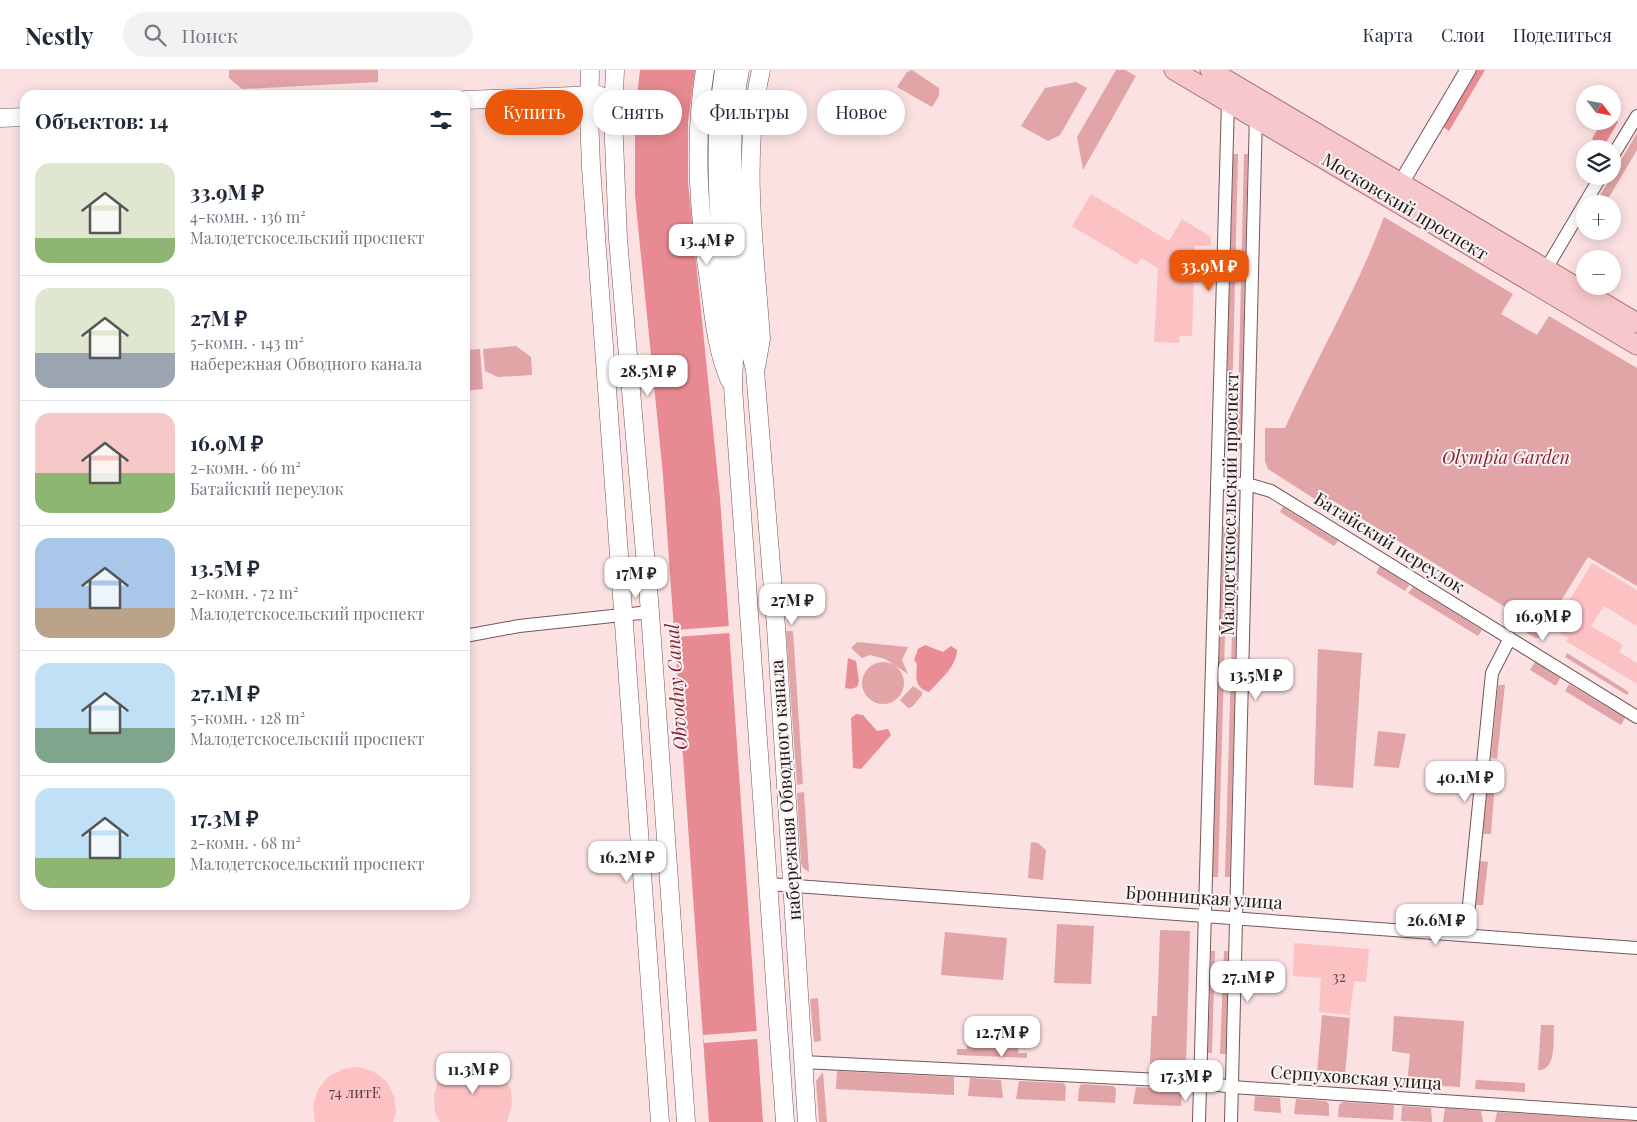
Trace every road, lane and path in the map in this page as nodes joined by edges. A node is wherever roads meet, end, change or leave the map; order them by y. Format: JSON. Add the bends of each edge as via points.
{"nodes":[{"id":1,"x":590,"y":70,"type":"edge"},
{"id":2,"x":615,"y":70,"type":"edge"},
{"id":3,"x":705,"y":70,"type":"edge"},
{"id":4,"x":724,"y":70,"type":"edge"},
{"id":5,"x":740,"y":70,"type":"edge"},
{"id":6,"x":761,"y":70,"type":"edge"},
{"id":7,"x":1174,"y":70,"type":"edge"},
{"id":8,"x":1210,"y":70,"type":"edge"},
{"id":9,"x":1468,"y":70,"type":"edge"},
{"id":10,"x":613,"y":90,"type":"edge"},
{"id":11,"x":588,"y":95,"type":"junction"},
{"id":12,"x":593,"y":95,"type":"edge"},
{"id":13,"x":1257,"y":98,"type":"junction"},
{"id":14,"x":470,"y":100,"type":"edge"},
{"id":15,"x":1228,"y":102,"type":"junction"},
{"id":16,"x":1637,"y":116,"type":"edge"},
{"id":17,"x":20,"y":117,"type":"edge"},
{"id":18,"x":0,"y":118,"type":"edge"},
{"id":19,"x":1256,"y":119,"type":"junction"},
{"id":20,"x":614,"y":135,"type":"edge"},
{"id":21,"x":1621,"y":142,"type":"edge"},
{"id":22,"x":1401,"y":183,"type":"junction"},
{"id":23,"x":1596,"y":185,"type":"edge"},
{"id":24,"x":1546,"y":269,"type":"junction"},
{"id":25,"x":1637,"y":323,"type":"edge"},
{"id":26,"x":1637,"y":344,"type":"edge"},
{"id":27,"x":755,"y":370,"type":"junction"},
{"id":28,"x":733,"y":387,"type":"junction"},
{"id":29,"x":1217,"y":483,"type":"junction"},
{"id":30,"x":1248,"y":484,"type":"junction"},
{"id":31,"x":650,"y":612,"type":"junction"},
{"id":32,"x":624,"y":614,"type":"junction"},
{"id":33,"x":470,"y":635,"type":"edge"},
{"id":34,"x":1510,"y":638,"type":"junction"},
{"id":35,"x":1637,"y":716,"type":"edge"},
{"id":36,"x":769,"y":884,"type":"junction"},
{"id":37,"x":792,"y":886,"type":"junction"},
{"id":38,"x":1205,"y":915,"type":"junction"},
{"id":39,"x":1237,"y":918,"type":"junction"},
{"id":40,"x":1466,"y":935,"type":"junction"},
{"id":41,"x":1637,"y":948,"type":"edge"},
{"id":42,"x":803,"y":1062,"type":"junction"},
{"id":43,"x":1200,"y":1082,"type":"junction"},
{"id":44,"x":1232,"y":1087,"type":"junction"},
{"id":45,"x":1637,"y":1114,"type":"edge"},
{"id":46,"x":660,"y":1122,"type":"edge"},
{"id":47,"x":686,"y":1122,"type":"edge"},
{"id":48,"x":785,"y":1122,"type":"edge"},
{"id":49,"x":807,"y":1122,"type":"edge"},
{"id":50,"x":1199,"y":1122,"type":"edge"},
{"id":51,"x":1231,"y":1122,"type":"edge"}],
"edges":[{"from":1,"to":11,"type":"main road"},
{"from":2,"to":10,"type":"main road"},
{"from":3,"to":28,"type":"main road","via":[[698,142],[702,223],[721,359]]},
{"from":4,"to":28,"type":"main road","name":"набережная Обводного канала","via":[[716,153],[734,359]]},
{"from":5,"to":27,"type":"main road","name":"набережная Обводного канала","via":[[732,128],[733,182],[747,340]]},
{"from":6,"to":27,"type":"main road","via":[[750,156],[761,339]]},
{"from":7,"to":15,"type":"main road","name":"Московский проспект"},
{"from":8,"to":13,"type":"main road","name":"Московский проспект"},
{"from":9,"to":22,"type":"street"},
{"from":11,"to":12,"type":"main road"},
{"from":11,"to":14,"type":"main road"},
{"from":11,"to":32,"type":"main road"},
{"from":13,"to":19,"type":"street","name":"Малодетскосельский проспект"},
{"from":13,"to":22,"type":"main road","name":"Московский проспект"},
{"from":15,"to":19,"type":"main road","name":"Московский проспект"},
{"from":15,"to":29,"type":"street","name":"Малодетскосельский проспект"},
{"from":16,"to":21,"type":"street"},
{"from":17,"to":18,"type":"main road"},
{"from":19,"to":26,"type":"main road","name":"Московский проспект"},
{"from":19,"to":30,"type":"street","name":"Малодетскосельский проспект"},
{"from":20,"to":31,"type":"main road","via":[[618,239]]},
{"from":22,"to":24,"type":"main road","name":"Московский проспект"},
{"from":23,"to":24,"type":"street"},
{"from":24,"to":25,"type":"main road","name":"Московский проспект"},
{"from":27,"to":37,"type":"main road","name":"набережная Обводного канала","via":[[774,593]]},
{"from":28,"to":36,"type":"main road","name":"набережная Обводного канала"},
{"from":29,"to":30,"type":"street","name":"Батайский переулок"},
{"from":29,"to":38,"type":"street","name":"Малодетскосельский проспект"},
{"from":30,"to":34,"type":"street","name":"Батайский переулок","via":[[1271,491]]},
{"from":30,"to":39,"type":"street","name":"Малодетскосельский проспект"},
{"from":31,"to":32,"type":"street"},
{"from":31,"to":47,"type":"main road"},
{"from":32,"to":33,"type":"street"},
{"from":32,"to":46,"type":"main road"},
{"from":34,"to":35,"type":"street","name":"Батайский переулок"},
{"from":34,"to":40,"type":"street","via":[[1492,674]]},
{"from":36,"to":37,"type":"street","name":"Бронницкая улица"},
{"from":36,"to":48,"type":"main road","name":"набережная Обводного канала"},
{"from":37,"to":38,"type":"street","name":"Бронницкая улица"},
{"from":37,"to":42,"type":"main road","name":"набережная Обводного канала"},
{"from":38,"to":39,"type":"street","name":"Бронницкая улица"},
{"from":38,"to":43,"type":"street","name":"Малодетскосельский проспект"},
{"from":39,"to":40,"type":"street","name":"Бронницкая улица"},
{"from":39,"to":44,"type":"street","name":"Малодетскосельский проспект"},
{"from":40,"to":41,"type":"street","name":"Бронницкая улица"},
{"from":42,"to":43,"type":"street","name":"Серпуховская улица"},
{"from":42,"to":49,"type":"main road","name":"набережная Обводного канала"},
{"from":43,"to":44,"type":"street","name":"Серпуховская улица"},
{"from":43,"to":50,"type":"street","name":"Малодетскосельский проспект"},
{"from":44,"to":45,"type":"street","name":"Серпуховская улица"},
{"from":44,"to":51,"type":"street","name":"Малодетскосельский проспект"}]}
